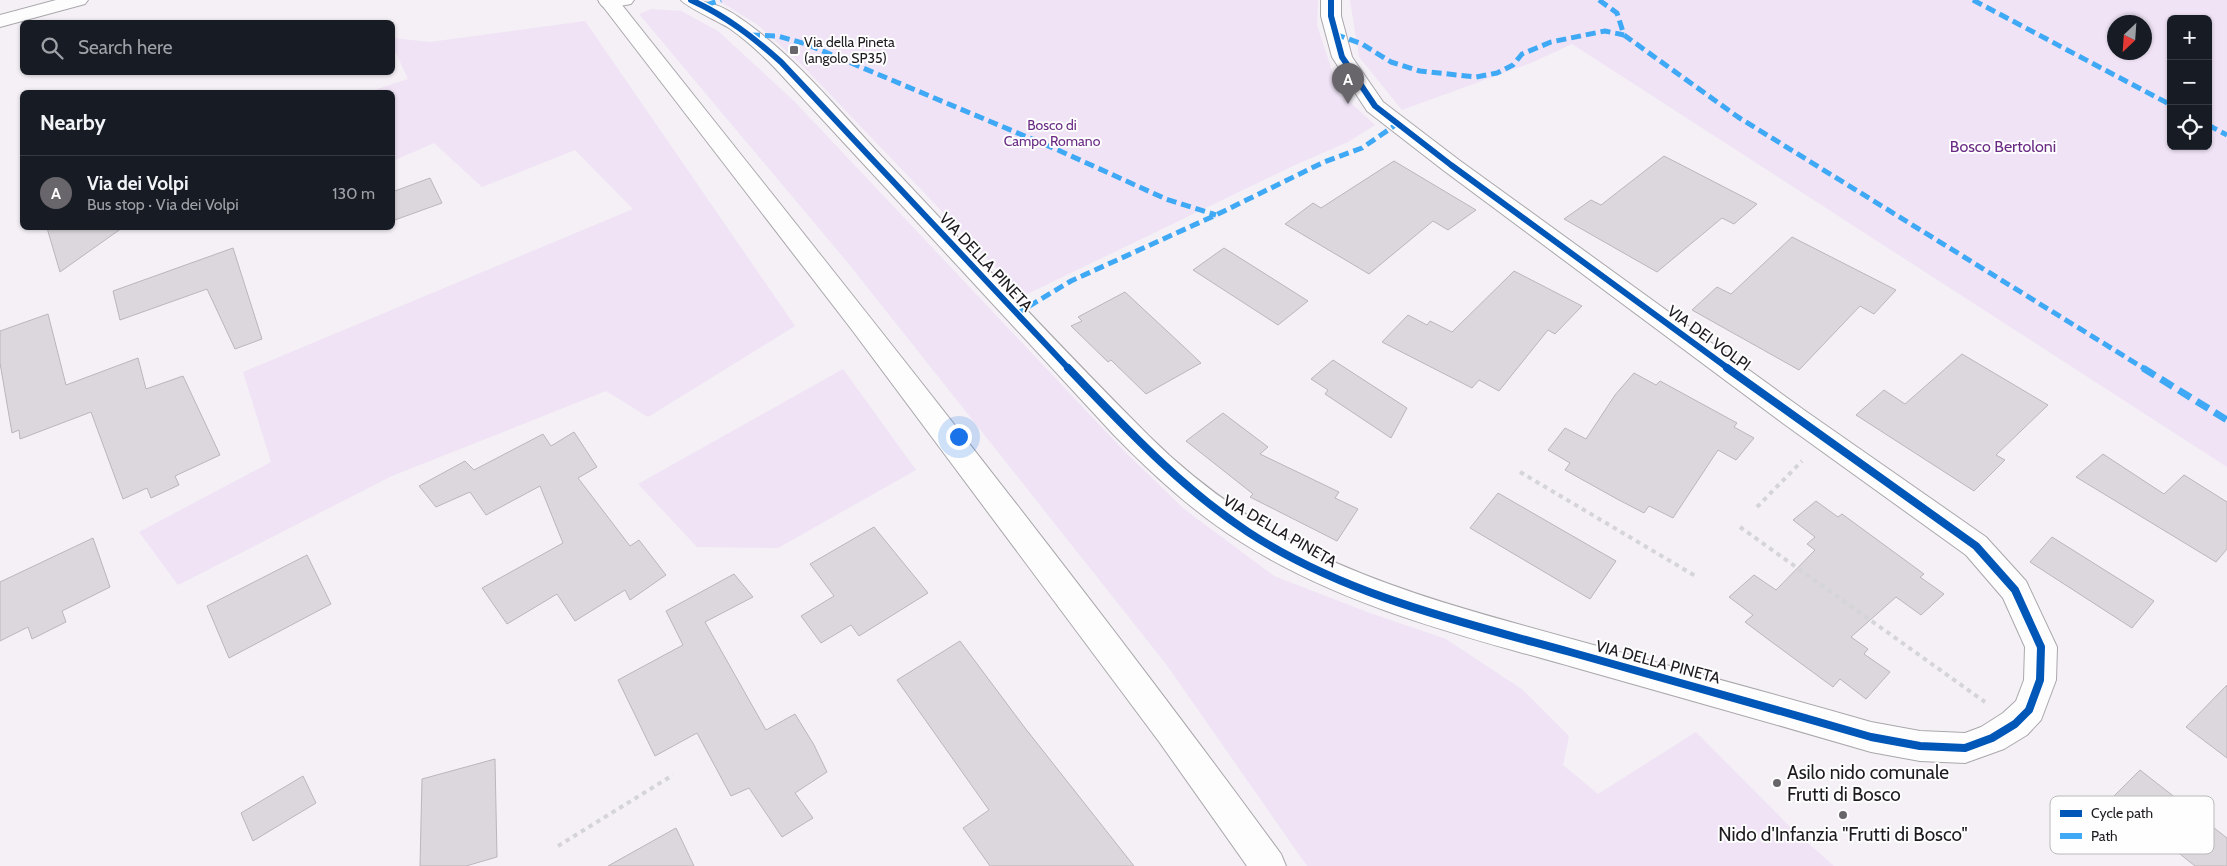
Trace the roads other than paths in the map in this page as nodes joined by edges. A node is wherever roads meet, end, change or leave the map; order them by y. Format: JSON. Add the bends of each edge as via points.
{"nodes":[{"id":1,"x":78,"y":0,"type":"edge"},
{"id":2,"x":691,"y":0,"type":"edge"},
{"id":3,"x":1331,"y":0,"type":"edge"},
{"id":4,"x":613,"y":1,"type":"edge"},
{"id":5,"x":0,"y":21,"type":"edge"},
{"id":6,"x":2022,"y":717,"type":"joint"},
{"id":7,"x":1268,"y":866,"type":"edge"}],
"edges":[{"from":1,"to":5,"type":"street"},
{"from":2,"to":6,"type":"street","name":"VIA DELLA PINETA","via":[[724,16],[780,63],[1178,480],[1209,505],[1290,556],[1367,592],[1442,617],[1871,737],[1920,746],[1965,748],[1992,738]]},
{"from":3,"to":6,"type":"street","name":"VIA DEI VOLPI","via":[[1331,16],[1342,57],[1375,106],[1451,165],[1976,546],[2016,590],[2041,647],[2040,680]]},
{"from":4,"to":7,"type":"street","via":[[1172,732]]}]}
